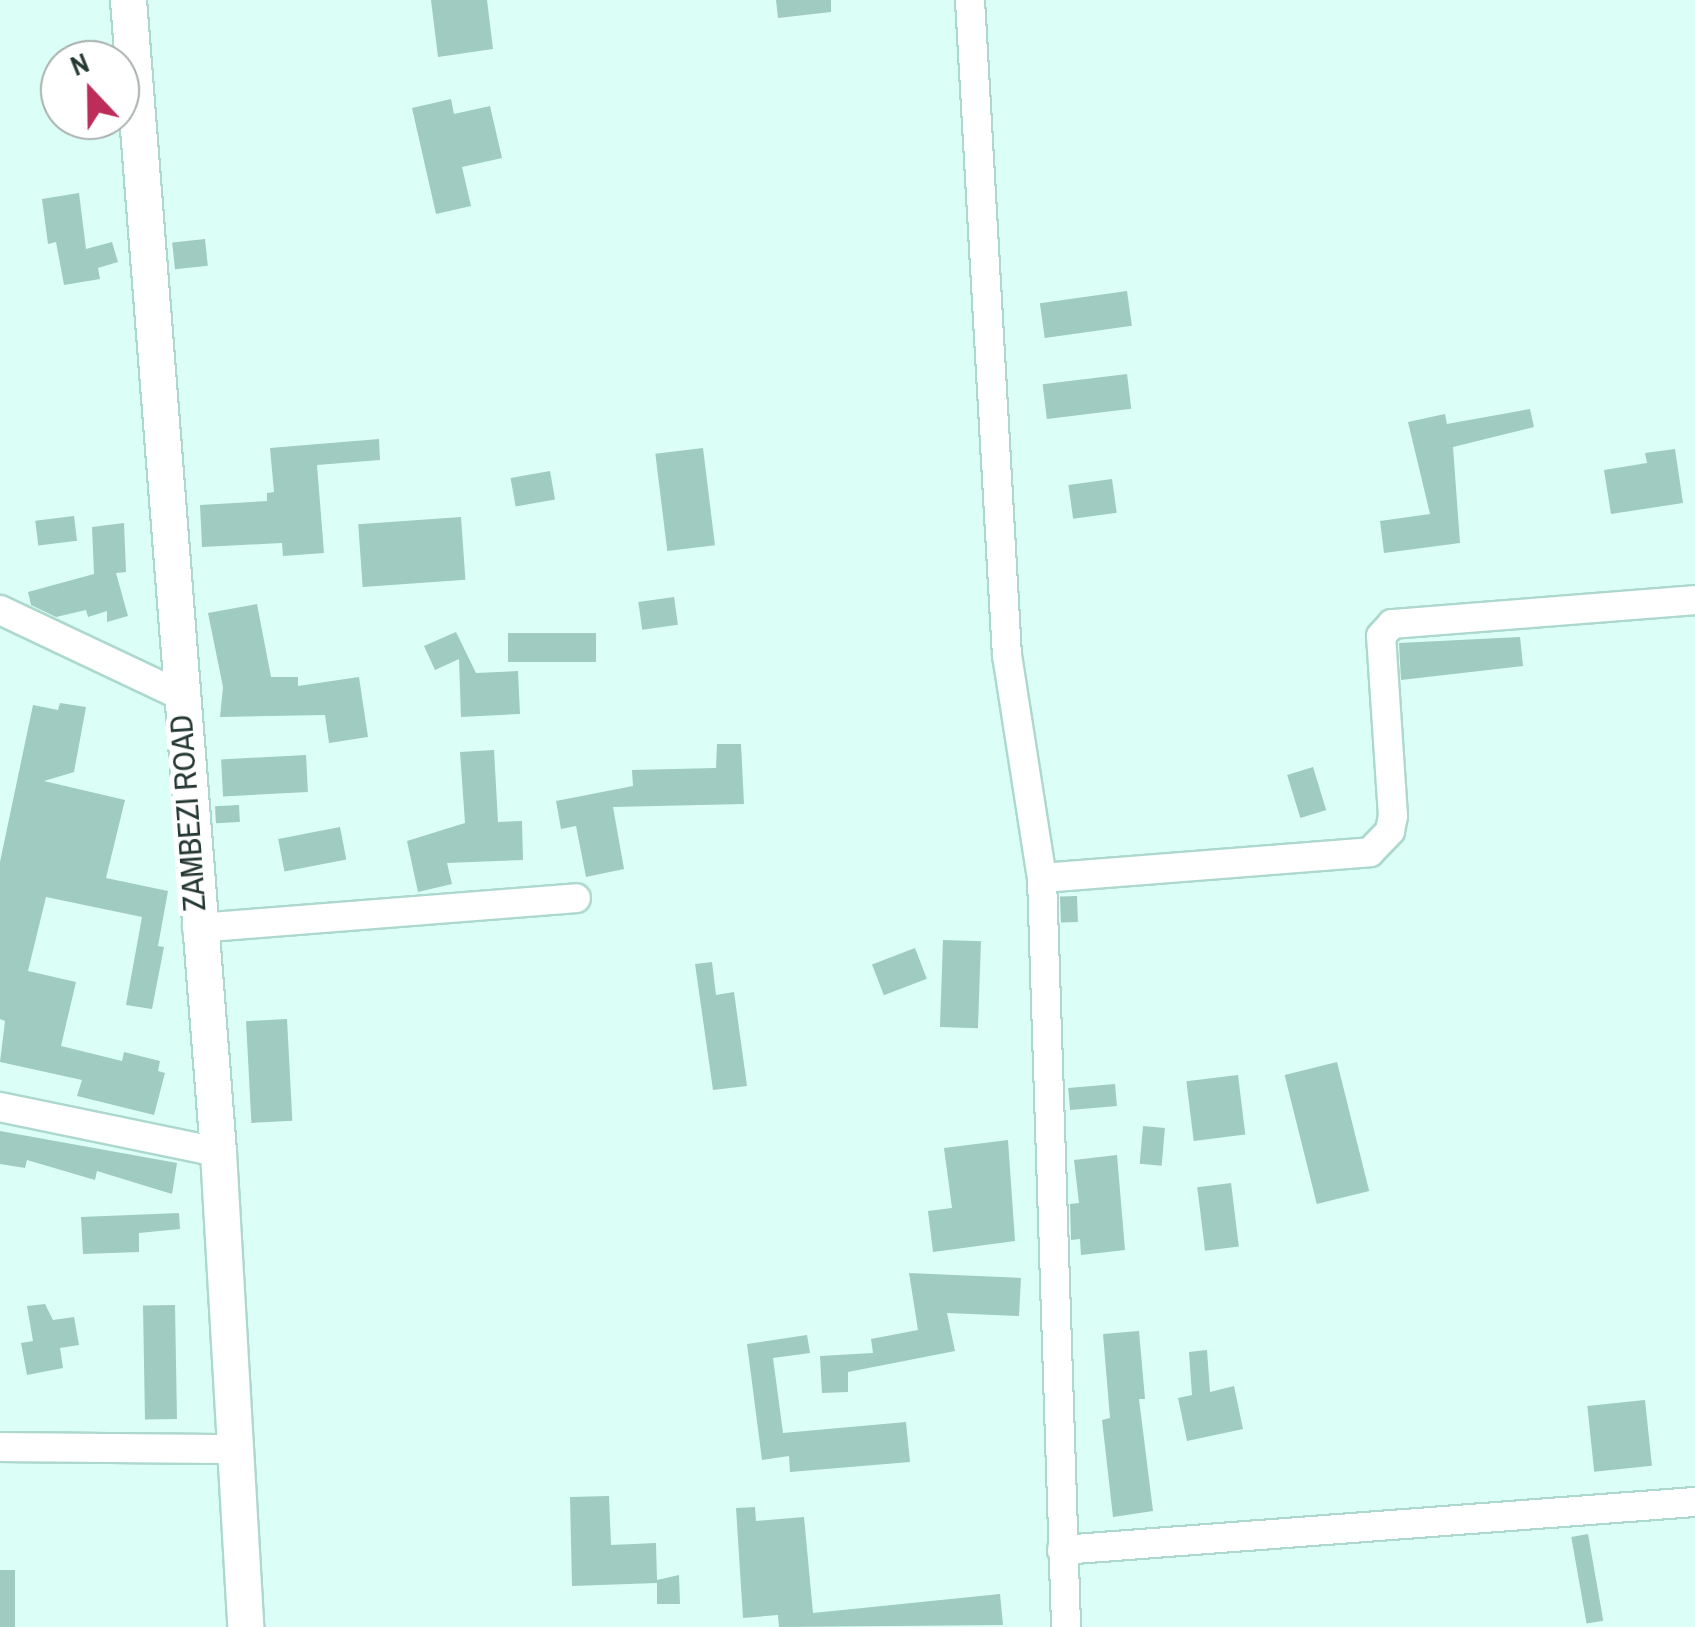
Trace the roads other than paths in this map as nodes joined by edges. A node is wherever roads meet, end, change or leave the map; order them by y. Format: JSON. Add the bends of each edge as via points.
{"nodes":[{"id":1,"x":128,"y":0,"type":"edge"},
{"id":2,"x":970,"y":0,"type":"edge"},
{"id":3,"x":1695,"y":600,"type":"edge"},
{"id":4,"x":0,"y":610,"type":"edge"},
{"id":5,"x":180,"y":695,"type":"junction"},
{"id":6,"x":1042,"y":878,"type":"junction"},
{"id":7,"x":576,"y":898,"type":"dead end"},
{"id":8,"x":197,"y":928,"type":"junction"},
{"id":9,"x":0,"y":1107,"type":"edge"},
{"id":10,"x":218,"y":1152,"type":"junction"},
{"id":11,"x":0,"y":1447,"type":"edge"},
{"id":12,"x":233,"y":1450,"type":"junction"},
{"id":13,"x":1695,"y":1502,"type":"edge"},
{"id":14,"x":1062,"y":1550,"type":"junction"},
{"id":15,"x":245,"y":1627,"type":"edge"},
{"id":16,"x":1066,"y":1627,"type":"edge"}],
"edges":[{"from":1,"to":5,"type":"main road","name":"ZAMBEZI ROAD"},
{"from":2,"to":6,"type":"street","via":[[1007,655]]},
{"from":3,"to":6,"type":"street","via":[[1392,624],[1381,636],[1393,816],[1390,830],[1370,852]]},
{"from":4,"to":5,"type":"street"},
{"from":5,"to":8,"type":"main road","name":"ZAMBEZI ROAD"},
{"from":6,"to":14,"type":"street"},
{"from":7,"to":8,"type":"street"},
{"from":8,"to":10,"type":"main road","name":"ZAMBEZI ROAD"},
{"from":9,"to":10,"type":"street"},
{"from":10,"to":12,"type":"main road","name":"ZAMBEZI ROAD"},
{"from":11,"to":12,"type":"street"},
{"from":12,"to":15,"type":"main road","name":"ZAMBEZI ROAD"},
{"from":13,"to":14,"type":"street"},
{"from":14,"to":16,"type":"street"}]}
